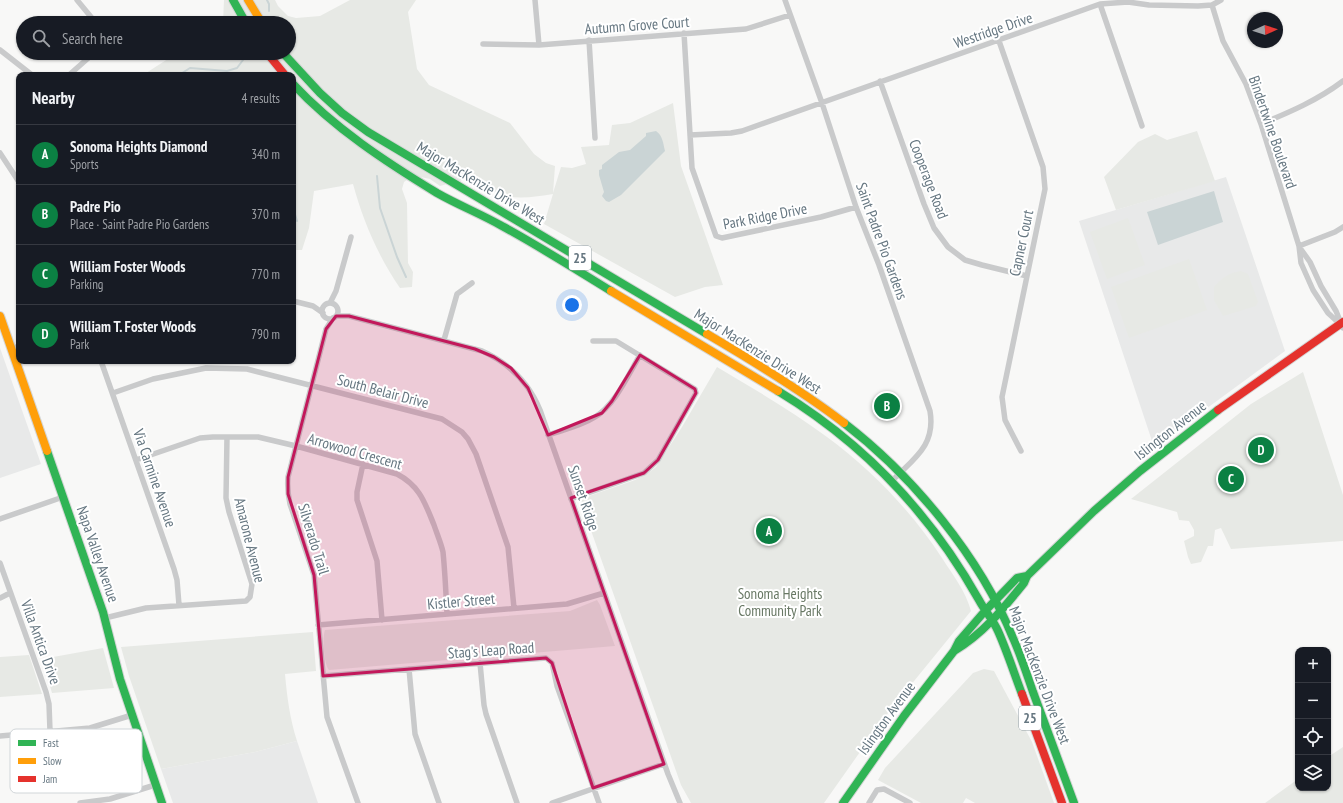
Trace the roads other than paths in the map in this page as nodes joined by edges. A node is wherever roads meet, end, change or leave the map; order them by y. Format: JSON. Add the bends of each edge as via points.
{"nodes":[{"id":1,"x":77,"y":0,"type":"edge"},
{"id":2,"x":233,"y":0,"type":"edge"},
{"id":3,"x":248,"y":0,"type":"edge"},
{"id":4,"x":535,"y":0,"type":"edge"},
{"id":5,"x":785,"y":0,"type":"edge"},
{"id":6,"x":1221,"y":0,"type":"edge"},
{"id":7,"x":1100,"y":4,"type":"junction"},
{"id":8,"x":1212,"y":5,"type":"junction"},
{"id":9,"x":790,"y":15,"type":"junction"},
{"id":10,"x":90,"y":16,"type":"edge"},
{"id":11,"x":242,"y":16,"type":"edge"},
{"id":12,"x":258,"y":16,"type":"edge"},
{"id":13,"x":684,"y":33,"type":"junction"},
{"id":14,"x":588,"y":40,"type":"junction"},
{"id":15,"x":999,"y":41,"type":"junction"},
{"id":16,"x":483,"y":44,"type":"dead end"},
{"id":17,"x":539,"y":45,"type":"junction"},
{"id":18,"x":0,"y":50,"type":"edge"},
{"id":19,"x":86,"y":60,"type":"edge"},
{"id":20,"x":272,"y":60,"type":"edge"},
{"id":21,"x":289,"y":60,"type":"edge"},
{"id":22,"x":28,"y":72,"type":"edge"},
{"id":23,"x":72,"y":72,"type":"edge"},
{"id":24,"x":282,"y":72,"type":"edge"},
{"id":25,"x":880,"y":81,"type":"junction"},
{"id":26,"x":1343,"y":81,"type":"edge"},
{"id":27,"x":296,"y":87,"type":"edge"},
{"id":28,"x":822,"y":103,"type":"junction"},
{"id":29,"x":1261,"y":124,"type":"junction"},
{"id":30,"x":1142,"y":126,"type":"dead end"},
{"id":31,"x":690,"y":135,"type":"junction"},
{"id":32,"x":595,"y":138,"type":"dead end"},
{"id":33,"x":0,"y":153,"type":"edge"},
{"id":34,"x":16,"y":177,"type":"edge"},
{"id":35,"x":856,"y":207,"type":"junction"},
{"id":36,"x":1343,"y":227,"type":"edge"},
{"id":37,"x":351,"y":237,"type":"dead end"},
{"id":38,"x":1299,"y":246,"type":"junction"},
{"id":39,"x":1027,"y":276,"type":"junction"},
{"id":40,"x":472,"y":283,"type":"dead end"},
{"id":41,"x":296,"y":302,"type":"edge"},
{"id":42,"x":333,"y":305,"type":"junction"},
{"id":43,"x":313,"y":306,"type":"junction"},
{"id":44,"x":324,"y":314,"type":"junction"},
{"id":45,"x":0,"y":316,"type":"edge"},
{"id":46,"x":349,"y":316,"type":"junction"},
{"id":47,"x":334,"y":317,"type":"junction"},
{"id":48,"x":1342,"y":325,"type":"edge"},
{"id":49,"x":326,"y":329,"type":"junction"},
{"id":50,"x":444,"y":340,"type":"junction"},
{"id":51,"x":593,"y":341,"type":"dead end"},
{"id":52,"x":15,"y":348,"type":"edge"},
{"id":53,"x":640,"y":355,"type":"junction"},
{"id":54,"x":20,"y":364,"type":"edge"},
{"id":55,"x":102,"y":364,"type":"edge"},
{"id":56,"x":312,"y":385,"type":"junction"},
{"id":57,"x":113,"y":394,"type":"junction"},
{"id":58,"x":548,"y":435,"type":"junction"},
{"id":59,"x":227,"y":437,"type":"junction"},
{"id":60,"x":296,"y":446,"type":"junction"},
{"id":61,"x":1021,"y":452,"type":"dead end"},
{"id":62,"x":136,"y":460,"type":"junction"},
{"id":63,"x":363,"y":464,"type":"junction"},
{"id":64,"x":900,"y":474,"type":"junction"},
{"id":65,"x":892,"y":481,"type":"junction"},
{"id":66,"x":64,"y":497,"type":"junction"},
{"id":67,"x":571,"y":498,"type":"junction"},
{"id":68,"x":0,"y":519,"type":"edge"},
{"id":69,"x":0,"y":563,"type":"edge"},
{"id":70,"x":1026,"y":576,"type":"junction"},
{"id":71,"x":604,"y":593,"type":"junction"},
{"id":72,"x":10,"y":594,"type":"junction"},
{"id":73,"x":0,"y":598,"type":"edge"},
{"id":74,"x":996,"y":601,"type":"junction"},
{"id":75,"x":179,"y":605,"type":"junction"},
{"id":76,"x":514,"y":608,"type":"junction"},
{"id":77,"x":985,"y":611,"type":"junction"},
{"id":78,"x":1000,"y":611,"type":"junction"},
{"id":79,"x":447,"y":614,"type":"junction"},
{"id":80,"x":105,"y":618,"type":"junction"},
{"id":81,"x":382,"y":620,"type":"junction"},
{"id":82,"x":993,"y":621,"type":"junction"},
{"id":83,"x":318,"y":625,"type":"junction"},
{"id":84,"x":954,"y":652,"type":"junction"},
{"id":85,"x":480,"y":663,"type":"junction"},
{"id":86,"x":409,"y":669,"type":"junction"},
{"id":87,"x":323,"y":676,"type":"junction"},
{"id":88,"x":132,"y":715,"type":"junction"},
{"id":89,"x":50,"y":729,"type":"edge"},
{"id":90,"x":77,"y":729,"type":"edge"},
{"id":91,"x":137,"y":729,"type":"edge"},
{"id":92,"x":10,"y":735,"type":"edge"},
{"id":93,"x":0,"y":736,"type":"edge"},
{"id":94,"x":142,"y":745,"type":"edge"},
{"id":95,"x":664,"y":764,"type":"junction"},
{"id":96,"x":155,"y":785,"type":"junction"},
{"id":97,"x":594,"y":788,"type":"junction"},
{"id":98,"x":142,"y":789,"type":"edge"},
{"id":99,"x":129,"y":793,"type":"edge"},
{"id":100,"x":80,"y":803,"type":"edge"},
{"id":101,"x":162,"y":803,"type":"edge"},
{"id":102,"x":358,"y":803,"type":"edge"},
{"id":103,"x":439,"y":803,"type":"edge"},
{"id":104,"x":517,"y":803,"type":"edge"},
{"id":105,"x":552,"y":803,"type":"edge"},
{"id":106,"x":599,"y":803,"type":"edge"},
{"id":107,"x":680,"y":803,"type":"edge"},
{"id":108,"x":843,"y":803,"type":"edge"},
{"id":109,"x":869,"y":803,"type":"edge"},
{"id":110,"x":910,"y":803,"type":"edge"},
{"id":111,"x":1062,"y":803,"type":"edge"},
{"id":112,"x":1074,"y":803,"type":"edge"}],
"edges":[{"from":1,"to":10,"type":"street"},
{"from":2,"to":11,"type":"main road"},
{"from":3,"to":12,"type":"main road"},
{"from":4,"to":17,"type":"street"},
{"from":5,"to":9,"type":"street","name":"Saint Padre Pio Gardens"},
{"from":6,"to":8,"type":"street","name":"Westridge Drive"},
{"from":7,"to":8,"type":"street","name":"Westridge Drive","via":[[1128,2],[1177,6]]},
{"from":7,"to":15,"type":"street","name":"Westridge Drive"},
{"from":7,"to":30,"type":"street"},
{"from":8,"to":29,"type":"street","name":"Bindertwine Boulevard","via":[[1223,41],[1246,84]]},
{"from":9,"to":13,"type":"street","name":"Autumn Grove Court","via":[[746,29]]},
{"from":9,"to":28,"type":"street","name":"Saint Padre Pio Gardens"},
{"from":13,"to":14,"type":"street","name":"Autumn Grove Court"},
{"from":13,"to":31,"type":"street","name":"Park Ridge Drive"},
{"from":14,"to":17,"type":"street","name":"Autumn Grove Court"},
{"from":14,"to":32,"type":"street"},
{"from":15,"to":25,"type":"street","name":"Westridge Drive"},
{"from":15,"to":39,"type":"street","name":"Capner Court","via":[[1043,167],[1045,189]]},
{"from":16,"to":17,"type":"street","name":"Autumn Grove Court"},
{"from":18,"to":22,"type":"street"},
{"from":19,"to":23,"type":"street"},
{"from":20,"to":24,"type":"main road"},
{"from":21,"to":64,"type":"main road","name":"Major MacKenzie Drive West","number":"25","via":[[320,93],[368,132],[806,396],[858,434]]},
{"from":25,"to":28,"type":"street","name":"Westridge Drive"},
{"from":25,"to":39,"type":"street","name":"Cooperage Road","via":[[924,204],[934,228],[948,247],[965,260]]},
{"from":26,"to":29,"type":"street","via":[[1299,108]]},
{"from":27,"to":65,"type":"main road","name":"Major MacKenzie Drive West","number":"25","via":[[343,130],[438,193],[502,226],[805,408],[856,446]]},
{"from":28,"to":31,"type":"street","name":"Westridge Drive","via":[[731,133]]},
{"from":28,"to":35,"type":"street","name":"Saint Padre Pio Gardens"},
{"from":29,"to":38,"type":"street","name":"Bindertwine Boulevard"},
{"from":31,"to":35,"type":"street","name":"Park Ridge Drive","via":[[692,168],[716,236],[722,238]]},
{"from":33,"to":34,"type":"street"},
{"from":35,"to":64,"type":"street","name":"Saint Padre Pio Gardens","via":[[879,265],[931,416],[930,431],[923,449]]},
{"from":36,"to":38,"type":"street"},
{"from":37,"to":42,"type":"street"},
{"from":38,"to":48,"type":"street","name":"Bindertwine Boulevard","via":[[1310,262]]},
{"from":38,"to":48,"type":"street","name":"Bindertwine Boulevard","via":[[1301,263],[1313,290],[1328,313]]},
{"from":39,"to":61,"type":"street","name":"Capner Court","via":[[1002,397],[1005,420]]},
{"from":40,"to":50,"type":"street","via":[[457,294]]},
{"from":41,"to":43,"type":"street"},
{"from":42,"to":43,"type":"street"},
{"from":42,"to":44,"type":"street","via":[[323,308]]},
{"from":42,"to":46,"type":"street","name":"Sunset Ridge"},
{"from":42,"to":47,"type":"street","via":[[338,311]]},
{"from":43,"to":44,"type":"street"},
{"from":44,"to":47,"type":"street","via":[[327,317]]},
{"from":44,"to":49,"type":"street","name":"Silverado Trail"},
{"from":45,"to":52,"type":"main road","name":"Napa Valley Avenue"},
{"from":46,"to":47,"type":"street","name":"Sunset Ridge"},
{"from":46,"to":50,"type":"street","name":"Sunset Ridge"},
{"from":47,"to":49,"type":"street","name":"Silverado Trail"},
{"from":48,"to":70,"type":"main road","name":"Islington Avenue","via":[[1219,409],[1140,471],[1094,510]]},
{"from":49,"to":56,"type":"street","name":"Silverado Trail"},
{"from":50,"to":58,"type":"street","name":"Sunset Ridge","via":[[482,351],[511,368],[532,394]]},
{"from":51,"to":53,"type":"street","via":[[616,341]]},
{"from":53,"to":58,"type":"street","via":[[612,402],[602,413]]},
{"from":53,"to":67,"type":"street","via":[[695,388],[696,393],[658,460],[644,473]]},
{"from":54,"to":66,"type":"main road","name":"Napa Valley Avenue"},
{"from":55,"to":57,"type":"street","name":"Via Carmine Avenue"},
{"from":56,"to":57,"type":"street","name":"South Belair Drive","via":[[247,369],[206,368],[153,379]]},
{"from":56,"to":60,"type":"street","name":"Silverado Trail"},
{"from":56,"to":76,"type":"street","name":"South Belair Drive","via":[[442,419],[462,432],[476,454],[507,542]]},
{"from":57,"to":62,"type":"street","name":"Via Carmine Avenue"},
{"from":58,"to":67,"type":"street","name":"Sunset Ridge"},
{"from":59,"to":60,"type":"street","name":"Arrowood Crescent","via":[[258,437]]},
{"from":59,"to":62,"type":"street","name":"Arrowood Crescent","via":[[200,438]]},
{"from":59,"to":75,"type":"street","name":"Amarone Avenue","via":[[226,498],[252,584],[250,597],[246,601]]},
{"from":60,"to":63,"type":"street","name":"Arrowood Crescent"},
{"from":60,"to":83,"type":"street","name":"Silverado Trail","via":[[288,477],[288,494],[314,574]]},
{"from":62,"to":75,"type":"street","name":"Via Carmine Avenue","via":[[176,575]]},
{"from":63,"to":79,"type":"street","name":"Arrowood Crescent","via":[[403,477],[415,486],[424,500],[442,551]]},
{"from":63,"to":81,"type":"street","via":[[357,500],[377,562]]},
{"from":64,"to":65,"type":"street","name":"Saint Padre Pio Gardens"},
{"from":64,"to":74,"type":"main road","name":"Major MacKenzie Drive West","number":"25","via":[[963,548]]},
{"from":65,"to":77,"type":"main road","name":"Major MacKenzie Drive West","number":"25","via":[[941,537],[966,574]]},
{"from":66,"to":68,"type":"street"},
{"from":66,"to":80,"type":"main road","name":"Napa Valley Avenue"},
{"from":67,"to":71,"type":"street","name":"Sunset Ridge"},
{"from":69,"to":72,"type":"street","name":"Villa Antica Drive"},
{"from":70,"to":74,"type":"main road","name":"Islington Avenue","via":[[1017,578]]},
{"from":70,"to":78,"type":"main road","name":"Islington Avenue","via":[[1024,583]]},
{"from":71,"to":76,"type":"street","name":"Kistler Street","via":[[572,603]]},
{"from":71,"to":95,"type":"street","name":"Sunset Ridge"},
{"from":72,"to":73,"type":"street"},
{"from":72,"to":89,"type":"street","name":"Villa Antica Drive","via":[[48,698]]},
{"from":74,"to":77,"type":"main road","name":"Islington Avenue"},
{"from":74,"to":78,"type":"main road","name":"Major MacKenzie Drive West","number":"25"},
{"from":75,"to":80,"type":"street","name":"Amarone Avenue","via":[[146,608]]},
{"from":76,"to":79,"type":"street","name":"Kistler Street"},
{"from":77,"to":82,"type":"main road","name":"Major MacKenzie Drive West","number":"25"},
{"from":77,"to":84,"type":"main road","name":"Islington Avenue","via":[[959,641]]},
{"from":78,"to":82,"type":"main road","name":"Islington Avenue"},
{"from":78,"to":112,"type":"main road","name":"Major MacKenzie Drive West","number":"25","via":[[1020,656]]},
{"from":79,"to":81,"type":"street","name":"Kistler Street"},
{"from":80,"to":88,"type":"main road","name":"Napa Valley Avenue","via":[[118,674]]},
{"from":81,"to":83,"type":"street","name":"Kistler Street"},
{"from":82,"to":84,"type":"main road","name":"Islington Avenue","via":[[965,646]]},
{"from":82,"to":111,"type":"main road","name":"Major MacKenzie Drive West","number":"25"},
{"from":83,"to":87,"type":"street","name":"Silverado Trail"},
{"from":84,"to":108,"type":"main road","name":"Islington Avenue","via":[[904,716]]},
{"from":85,"to":86,"type":"street","name":"Stag's Leap Road"},
{"from":85,"to":97,"type":"street","name":"Stag's Leap Road","via":[[538,658],[546,658],[552,663],[557,686]]},
{"from":85,"to":104,"type":"street","via":[[486,714]]},
{"from":86,"to":87,"type":"street","name":"Stag's Leap Road"},
{"from":86,"to":103,"type":"street","via":[[415,734]]},
{"from":87,"to":102,"type":"street","name":"Silverado Trail","via":[[327,717]]},
{"from":88,"to":90,"type":"street","via":[[90,728]]},
{"from":88,"to":91,"type":"main road","name":"Napa Valley Avenue"},
{"from":92,"to":93,"type":"street"},
{"from":94,"to":96,"type":"main road","name":"Napa Valley Avenue"},
{"from":95,"to":97,"type":"street"},
{"from":95,"to":107,"type":"street","name":"Sunset Ridge"},
{"from":96,"to":98,"type":"street"},
{"from":96,"to":101,"type":"main road","name":"Napa Valley Avenue"},
{"from":97,"to":105,"type":"street"},
{"from":97,"to":106,"type":"street"},
{"from":99,"to":100,"type":"street","via":[[110,799]]},
{"from":109,"to":110,"type":"street","via":[[878,790],[884,789]]}]}
